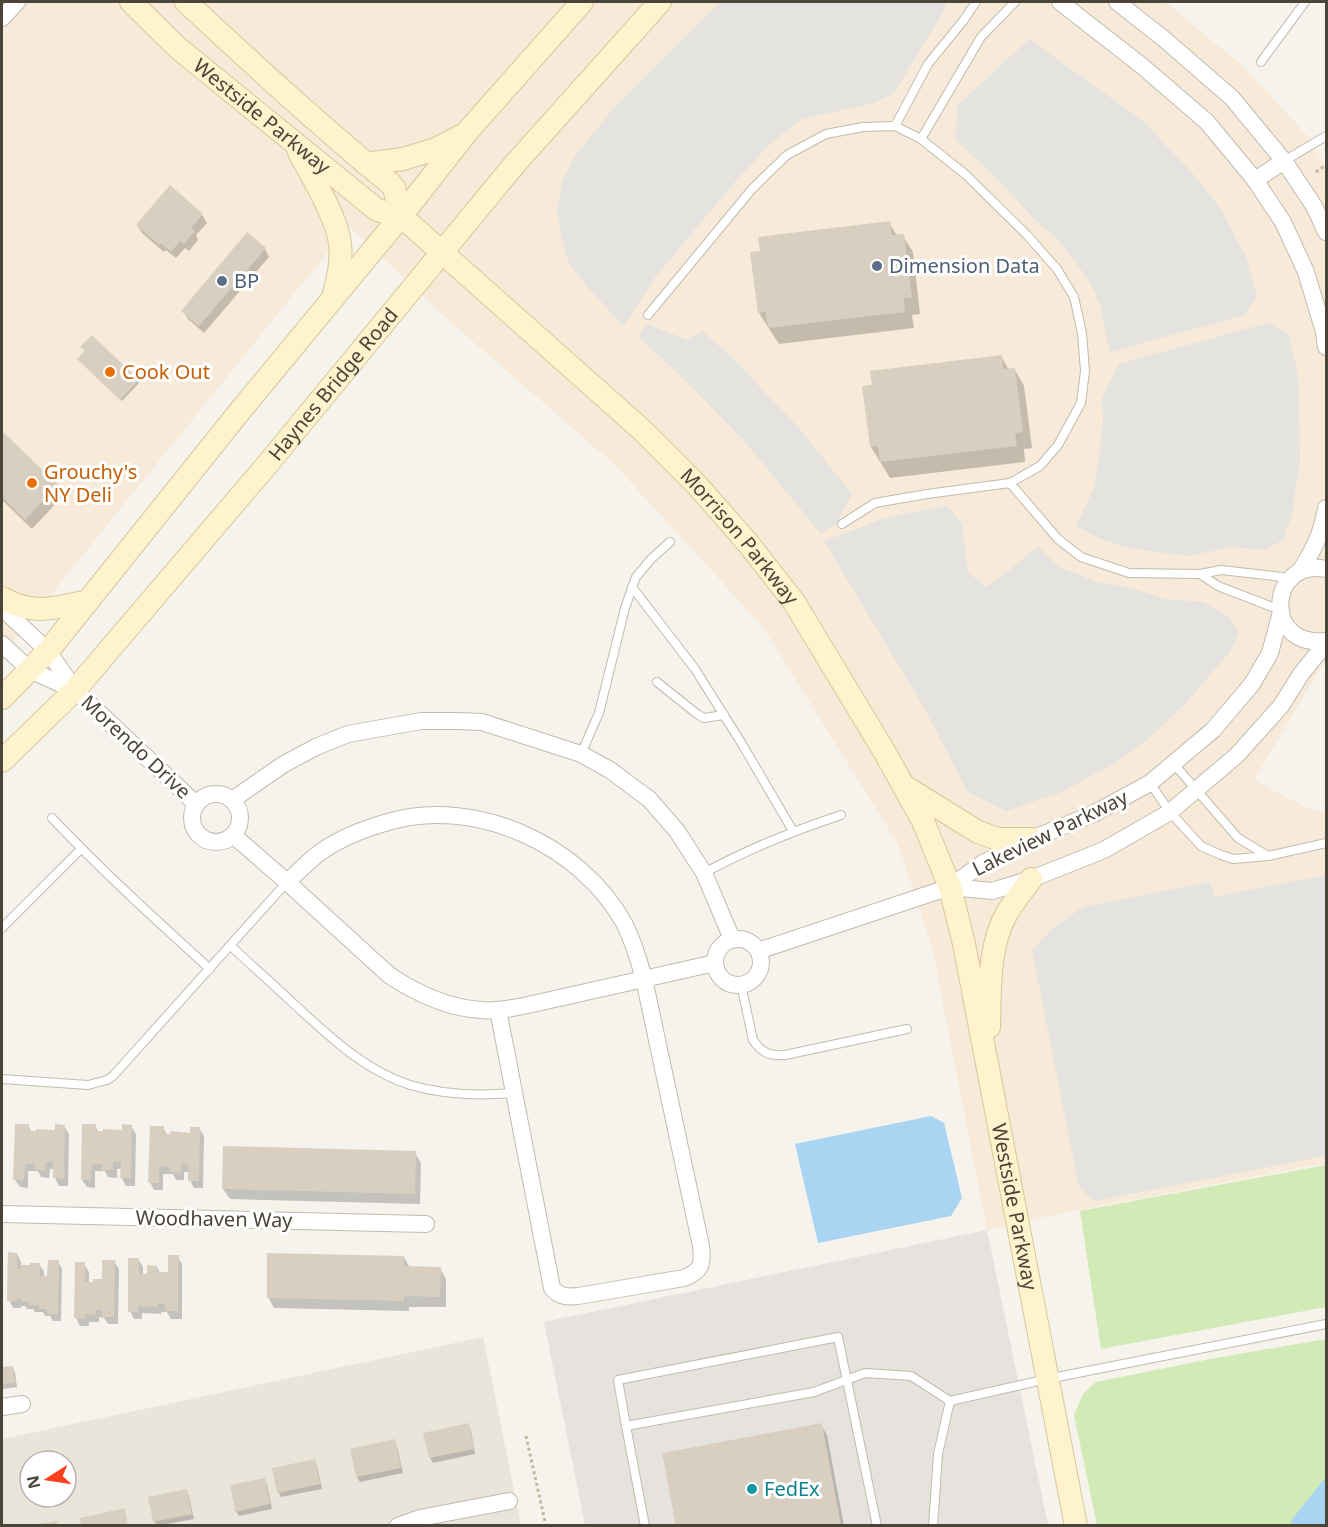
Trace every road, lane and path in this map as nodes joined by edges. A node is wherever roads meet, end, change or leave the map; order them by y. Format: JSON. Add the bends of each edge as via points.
{"nodes":[{"id":1,"x":17,"y":2,"type":"edge"},
{"id":2,"x":130,"y":2,"type":"edge"},
{"id":3,"x":186,"y":2,"type":"edge"},
{"id":4,"x":582,"y":2,"type":"edge"},
{"id":5,"x":660,"y":2,"type":"edge"},
{"id":6,"x":976,"y":2,"type":"edge"},
{"id":7,"x":1015,"y":2,"type":"edge"},
{"id":8,"x":1060,"y":2,"type":"edge"},
{"id":9,"x":1118,"y":2,"type":"edge"},
{"id":10,"x":1305,"y":2,"type":"edge"},
{"id":11,"x":2,"y":18,"type":"edge"},
{"id":12,"x":1261,"y":62,"type":"dead end"},
{"id":13,"x":895,"y":126,"type":"junction"},
{"id":14,"x":467,"y":132,"type":"junction"},
{"id":15,"x":1326,"y":136,"type":"edge"},
{"id":16,"x":921,"y":139,"type":"junction"},
{"id":17,"x":293,"y":142,"type":"junction"},
{"id":18,"x":1284,"y":161,"type":"junction"},
{"id":19,"x":366,"y":164,"type":"junction"},
{"id":20,"x":1326,"y":165,"type":"edge"},
{"id":21,"x":1316,"y":172,"type":"dead end"},
{"id":22,"x":1255,"y":180,"type":"junction"},
{"id":23,"x":401,"y":216,"type":"junction"},
{"id":24,"x":1326,"y":232,"type":"edge"},
{"id":25,"x":443,"y":253,"type":"junction"},
{"id":26,"x":333,"y":299,"type":"junction"},
{"id":27,"x":648,"y":315,"type":"dead end"},
{"id":28,"x":1326,"y":346,"type":"edge"},
{"id":29,"x":1010,"y":483,"type":"junction"},
{"id":30,"x":1326,"y":508,"type":"edge"},
{"id":31,"x":842,"y":524,"type":"dead end"},
{"id":32,"x":670,"y":542,"type":"dead end"},
{"id":33,"x":1326,"y":568,"type":"edge"},
{"id":34,"x":1200,"y":574,"type":"junction"},
{"id":35,"x":1295,"y":575,"type":"junction"},
{"id":36,"x":632,"y":587,"type":"junction"},
{"id":37,"x":2,"y":598,"type":"edge"},
{"id":38,"x":88,"y":601,"type":"junction"},
{"id":39,"x":2,"y":609,"type":"edge"},
{"id":40,"x":1280,"y":611,"type":"junction"},
{"id":41,"x":1326,"y":642,"type":"edge"},
{"id":42,"x":2,"y":644,"type":"edge"},
{"id":43,"x":48,"y":651,"type":"junction"},
{"id":44,"x":30,"y":670,"type":"junction"},
{"id":45,"x":657,"y":682,"type":"dead end"},
{"id":46,"x":75,"y":690,"type":"junction"},
{"id":47,"x":2,"y":698,"type":"edge"},
{"id":48,"x":724,"y":715,"type":"junction"},
{"id":49,"x":581,"y":754,"type":"junction"},
{"id":50,"x":2,"y":761,"type":"edge"},
{"id":51,"x":1173,"y":763,"type":"junction"},
{"id":52,"x":1150,"y":783,"type":"junction"},
{"id":53,"x":903,"y":785,"type":"junction"},
{"id":54,"x":1196,"y":789,"type":"junction"},
{"id":55,"x":232,"y":801,"type":"junction"},
{"id":56,"x":196,"y":804,"type":"junction"},
{"id":57,"x":1170,"y":812,"type":"junction"},
{"id":58,"x":841,"y":815,"type":"dead end"},
{"id":59,"x":52,"y":818,"type":"dead end"},
{"id":60,"x":793,"y":831,"type":"junction"},
{"id":61,"x":233,"y":835,"type":"junction"},
{"id":62,"x":1032,"y":838,"type":"junction"},
{"id":63,"x":1326,"y":843,"type":"edge"},
{"id":64,"x":81,"y":849,"type":"junction"},
{"id":65,"x":1268,"y":856,"type":"junction"},
{"id":66,"x":704,"y":873,"type":"junction"},
{"id":67,"x":1031,"y":879,"type":"junction"},
{"id":68,"x":287,"y":882,"type":"junction"},
{"id":69,"x":950,"y":887,"type":"junction"},
{"id":70,"x":2,"y":928,"type":"edge"},
{"id":71,"x":732,"y":939,"type":"junction"},
{"id":72,"x":231,"y":946,"type":"junction"},
{"id":73,"x":758,"y":951,"type":"junction"},
{"id":74,"x":715,"y":963,"type":"junction"},
{"id":75,"x":210,"y":969,"type":"junction"},
{"id":76,"x":644,"y":979,"type":"junction"},
{"id":77,"x":741,"y":984,"type":"junction"},
{"id":78,"x":498,"y":1010,"type":"junction"},
{"id":79,"x":907,"y":1029,"type":"dead end"},
{"id":80,"x":988,"y":1070,"type":"junction"},
{"id":81,"x":2,"y":1079,"type":"edge"},
{"id":82,"x":514,"y":1093,"type":"junction"},
{"id":83,"x":2,"y":1214,"type":"edge"},
{"id":84,"x":426,"y":1224,"type":"dead end"},
{"id":85,"x":1326,"y":1324,"type":"edge"},
{"id":86,"x":1047,"y":1378,"type":"junction"},
{"id":87,"x":848,"y":1379,"type":"junction"},
{"id":88,"x":950,"y":1401,"type":"junction"},
{"id":89,"x":22,"y":1404,"type":"dead end"},
{"id":90,"x":2,"y":1407,"type":"edge"},
{"id":91,"x":626,"y":1426,"type":"junction"},
{"id":92,"x":526,"y":1436,"type":"dead end"},
{"id":93,"x":509,"y":1501,"type":"dead end"},
{"id":94,"x":398,"y":1526,"type":"edge"},
{"id":95,"x":546,"y":1526,"type":"edge"},
{"id":96,"x":645,"y":1526,"type":"edge"},
{"id":97,"x":877,"y":1526,"type":"edge"},
{"id":98,"x":933,"y":1526,"type":"edge"},
{"id":99,"x":1076,"y":1526,"type":"edge"}],
"edges":[{"from":1,"to":11,"type":"street"},
{"from":2,"to":17,"type":"main road","name":"Westside Parkway","via":[[178,48]]},
{"from":3,"to":19,"type":"main road","name":"Westside Parkway"},
{"from":4,"to":14,"type":"main road"},
{"from":5,"to":25,"type":"main road","name":"Haynes Bridge Road","via":[[514,165]]},
{"from":6,"to":13,"type":"lane","via":[[928,64]]},
{"from":7,"to":16,"type":"lane","via":[[981,37]]},
{"from":8,"to":22,"type":"street","via":[[1207,122]]},
{"from":9,"to":18,"type":"street","via":[[1232,98]]},
{"from":10,"to":12,"type":"lane"},
{"from":13,"to":16,"type":"lane"},
{"from":13,"to":27,"type":"lane","via":[[826,134],[787,155],[752,189]]},
{"from":14,"to":19,"type":"main road","via":[[436,149]]},
{"from":14,"to":23,"type":"main road"},
{"from":15,"to":18,"type":"lane"},
{"from":16,"to":29,"type":"lane","via":[[965,174],[1028,235],[1058,269],[1074,297],[1085,371],[1081,404],[1058,445],[1040,466]]},
{"from":17,"to":23,"type":"main road","name":"Westside Parkway","via":[[376,210]]},
{"from":17,"to":26,"type":"main road","via":[[333,219],[340,243],[340,271]]},
{"from":18,"to":22,"type":"street"},
{"from":18,"to":24,"type":"street"},
{"from":19,"to":23,"type":"main road","name":"Westside Parkway","via":[[394,188]]},
{"from":20,"to":21,"type":"path"},
{"from":22,"to":28,"type":"street","via":[[1283,222],[1306,272]]},
{"from":23,"to":25,"type":"main road","name":"Westside Parkway"},
{"from":23,"to":26,"type":"main road"},
{"from":25,"to":46,"type":"main road","name":"Haynes Bridge Road"},
{"from":25,"to":53,"type":"main road","name":"Morrison Parkway","via":[[642,430],[747,542],[794,602]]},
{"from":26,"to":38,"type":"main road"},
{"from":29,"to":31,"type":"lane","via":[[875,503]]},
{"from":29,"to":34,"type":"lane","via":[[1058,539],[1081,557],[1129,573]]},
{"from":30,"to":35,"type":"street","via":[[1323,527],[1308,559]]},
{"from":32,"to":36,"type":"lane","via":[[651,559]]},
{"from":33,"to":35,"type":"street","via":[[1312,567]]},
{"from":34,"to":35,"type":"lane","via":[[1221,570]]},
{"from":34,"to":40,"type":"lane","via":[[1218,586]]},
{"from":35,"to":40,"type":"street","name":"Lakeview Parkway","via":[[1284,588]]},
{"from":36,"to":48,"type":"lane","via":[[695,669]]},
{"from":36,"to":49,"type":"lane","via":[[599,713]]},
{"from":37,"to":38,"type":"main road","via":[[39,610]]},
{"from":38,"to":43,"type":"main road"},
{"from":39,"to":43,"type":"street"},
{"from":40,"to":41,"type":"street","via":[[1285,624],[1303,640]]},
{"from":40,"to":51,"type":"street","name":"Lakeview Parkway","via":[[1270,653],[1252,684],[1213,730]]},
{"from":41,"to":54,"type":"street","name":"Lakeview Parkway","via":[[1281,706],[1237,754]]},
{"from":42,"to":44,"type":"street"},
{"from":43,"to":44,"type":"main road"},
{"from":43,"to":46,"type":"street"},
{"from":44,"to":46,"type":"street"},
{"from":44,"to":47,"type":"main road"},
{"from":45,"to":48,"type":"lane","via":[[704,718]]},
{"from":46,"to":50,"type":"main road","name":"Haynes Bridge Road"},
{"from":46,"to":56,"type":"street","name":"Morendo Drive"},
{"from":48,"to":60,"type":"lane"},
{"from":49,"to":55,"type":"street","via":[[482,722],[422,721],[348,734],[316,747]]},
{"from":49,"to":66,"type":"street","via":[[649,799],[677,831]]},
{"from":51,"to":52,"type":"street","name":"Lakeview Parkway"},
{"from":51,"to":54,"type":"lane"},
{"from":52,"to":57,"type":"lane"},
{"from":52,"to":62,"type":"street","name":"Lakeview Parkway","via":[[1093,814]]},
{"from":53,"to":62,"type":"main road","via":[[978,832],[998,839]]},
{"from":53,"to":69,"type":"main road","name":"Morrison Parkway","via":[[923,821]]},
{"from":54,"to":57,"type":"street","name":"Lakeview Parkway"},
{"from":54,"to":65,"type":"lane","via":[[1238,838]]},
{"from":55,"to":56,"type":"street","via":[[217,794]]},
{"from":55,"to":61,"type":"street","via":[[239,814]]},
{"from":56,"to":61,"type":"street","via":[[192,820],[204,840],[220,842]]},
{"from":57,"to":65,"type":"lane","via":[[1201,846],[1221,855],[1233,859]]},
{"from":57,"to":67,"type":"street","name":"Lakeview Parkway","via":[[1104,850]]},
{"from":58,"to":60,"type":"lane"},
{"from":59,"to":64,"type":"lane"},
{"from":60,"to":66,"type":"lane"},
{"from":61,"to":68,"type":"street"},
{"from":62,"to":69,"type":"street","name":"Lakeview Parkway","via":[[982,863]]},
{"from":63,"to":65,"type":"lane"},
{"from":64,"to":70,"type":"lane"},
{"from":64,"to":75,"type":"lane"},
{"from":66,"to":71,"type":"street"},
{"from":67,"to":69,"type":"street","name":"Lakeview Parkway","via":[[992,891]]},
{"from":67,"to":80,"type":"main road","via":[[1006,915],[991,964]]},
{"from":68,"to":72,"type":"lane"},
{"from":68,"to":76,"type":"street","via":[[315,856],[339,841],[391,821],[448,815],[481,820],[543,844],[591,879],[623,922]]},
{"from":68,"to":78,"type":"street","via":[[407,987],[454,1006]]},
{"from":69,"to":73,"type":"street"},
{"from":69,"to":80,"type":"main road","name":"Westside Parkway"},
{"from":71,"to":73,"type":"street","via":[[747,941]]},
{"from":71,"to":74,"type":"street","via":[[720,948]]},
{"from":72,"to":75,"type":"lane"},
{"from":72,"to":82,"type":"lane","via":[[345,1049],[389,1076],[445,1092]]},
{"from":73,"to":77,"type":"street","via":[[758,972]]},
{"from":74,"to":76,"type":"street"},
{"from":74,"to":77,"type":"street","via":[[727,982]]},
{"from":75,"to":81,"type":"lane","via":[[106,1080],[88,1085]]},
{"from":76,"to":78,"type":"street"},
{"from":76,"to":82,"type":"street","via":[[701,1246],[702,1260],[693,1274],[578,1296],[556,1293]]},
{"from":77,"to":79,"type":"lane","via":[[753,1040],[773,1056]]},
{"from":78,"to":82,"type":"street"},
{"from":80,"to":86,"type":"main road","name":"Westside Parkway"},
{"from":83,"to":84,"type":"street","name":"Woodhaven Way"},
{"from":85,"to":86,"type":"lane"},
{"from":86,"to":88,"type":"lane"},
{"from":86,"to":99,"type":"main road","name":"Westside Parkway"},
{"from":87,"to":88,"type":"lane","via":[[865,1373],[912,1376]]},
{"from":87,"to":91,"type":"lane","via":[[814,1392]]},
{"from":87,"to":91,"type":"lane","via":[[838,1337],[618,1380]]},
{"from":87,"to":97,"type":"lane"},
{"from":88,"to":98,"type":"lane","via":[[938,1454]]},
{"from":89,"to":90,"type":"street"},
{"from":91,"to":96,"type":"lane"},
{"from":92,"to":95,"type":"path"},
{"from":93,"to":94,"type":"street"}]}
